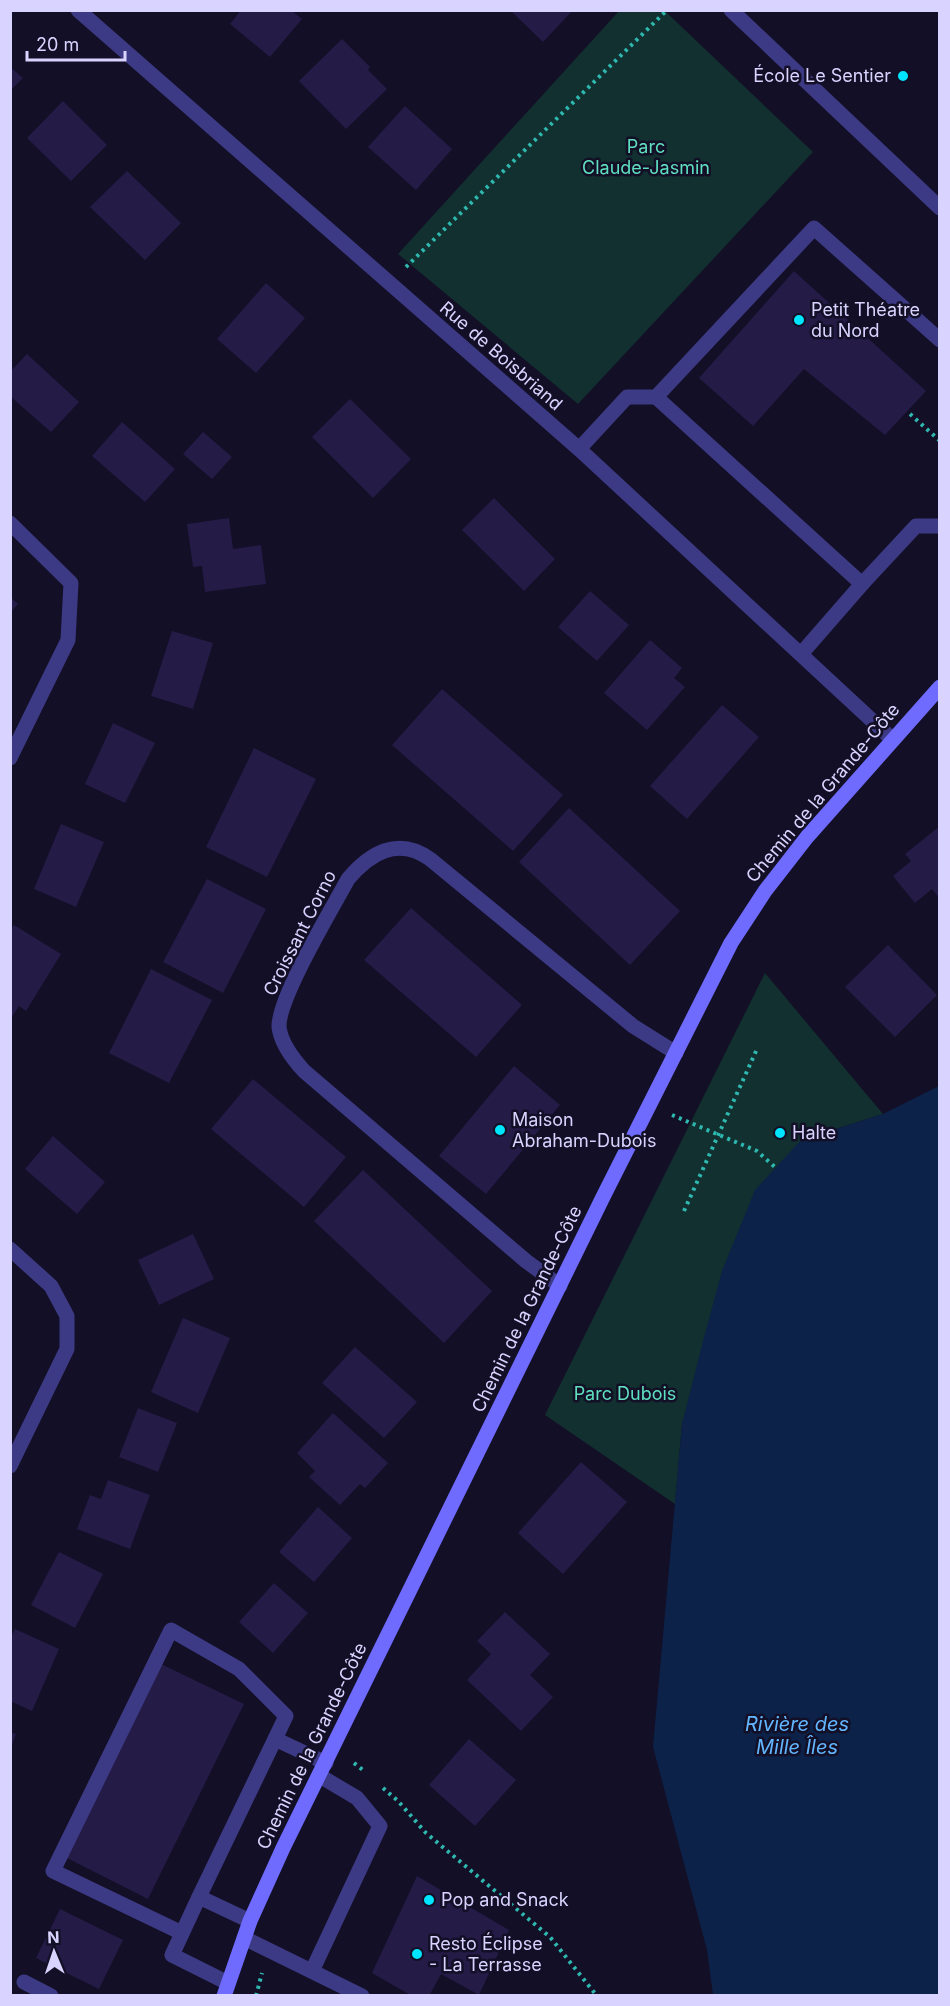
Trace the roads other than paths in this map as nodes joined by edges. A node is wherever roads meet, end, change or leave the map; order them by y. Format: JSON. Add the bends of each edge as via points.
{"nodes":[{"id":1,"x":78,"y":10,"type":"edge"},
{"id":2,"x":731,"y":10,"type":"edge"},
{"id":3,"x":939,"y":208,"type":"edge"},
{"id":4,"x":939,"y":340,"type":"edge"},
{"id":5,"x":656,"y":397,"type":"junction"},
{"id":6,"x":579,"y":449,"type":"junction"},
{"id":7,"x":10,"y":523,"type":"edge"},
{"id":8,"x":939,"y":526,"type":"edge"},
{"id":9,"x":862,"y":584,"type":"junction"},
{"id":10,"x":801,"y":654,"type":"junction"},
{"id":11,"x":939,"y":687,"type":"edge"},
{"id":12,"x":892,"y":740,"type":"junction"},
{"id":13,"x":10,"y":758,"type":"edge"},
{"id":14,"x":676,"y":1053,"type":"junction"},
{"id":15,"x":10,"y":1249,"type":"edge"},
{"id":16,"x":560,"y":1286,"type":"junction"},
{"id":17,"x":10,"y":1466,"type":"edge"},
{"id":18,"x":275,"y":1739,"type":"junction"},
{"id":19,"x":323,"y":1770,"type":"junction"},
{"id":20,"x":199,"y":1897,"type":"junction"},
{"id":21,"x":250,"y":1921,"type":"junction"},
{"id":22,"x":182,"y":1933,"type":"junction"},
{"id":23,"x":244,"y":1938,"type":"junction"},
{"id":24,"x":312,"y":1971,"type":"junction"},
{"id":25,"x":24,"y":1982,"type":"dead end"},
{"id":26,"x":226,"y":1989,"type":"edge"},
{"id":27,"x":332,"y":1989,"type":"edge"},
{"id":28,"x":51,"y":1995,"type":"edge"},
{"id":29,"x":362,"y":1995,"type":"edge"}],
"edges":[{"from":1,"to":6,"type":"street","name":"Rue de Boisbriand"},
{"from":2,"to":3,"type":"street"},
{"from":4,"to":5,"type":"street","via":[[814,228]]},
{"from":5,"to":6,"type":"street","via":[[627,396]]},
{"from":5,"to":9,"type":"street"},
{"from":6,"to":10,"type":"street","name":"Rue de Boisbriand"},
{"from":7,"to":13,"type":"street","via":[[71,583],[68,640]]},
{"from":8,"to":9,"type":"street","via":[[916,526]]},
{"from":9,"to":10,"type":"street"},
{"from":10,"to":12,"type":"street","name":"Rue de Boisbriand"},
{"from":11,"to":12,"type":"main road","name":"Chemin de la Grande-Côte"},
{"from":12,"to":14,"type":"main road","name":"Chemin de la Grande-Côte","via":[[807,837],[760,899],[731,943]]},
{"from":14,"to":16,"type":"main road","name":"Chemin de la Grande-Côte"},
{"from":14,"to":16,"type":"street","name":"Croissant Corno","via":[[633,1026],[420,851],[409,848],[378,854],[348,879],[292,984],[279,1027],[291,1056],[304,1071],[448,1196]]},
{"from":15,"to":17,"type":"street","via":[[51,1286],[67,1316],[67,1350]]},
{"from":16,"to":19,"type":"main road","name":"Chemin de la Grande-Côte"},
{"from":18,"to":19,"type":"street"},
{"from":18,"to":20,"type":"street"},
{"from":18,"to":22,"type":"street","via":[[286,1716],[265,1693],[239,1669],[171,1630],[53,1871]]},
{"from":19,"to":21,"type":"main road","name":"Chemin de la Grande-Côte"},
{"from":19,"to":24,"type":"street","via":[[357,1798],[381,1826]]},
{"from":20,"to":21,"type":"street"},
{"from":20,"to":22,"type":"street"},
{"from":21,"to":23,"type":"main road","name":"Chemin de la Grande-Côte"},
{"from":22,"to":26,"type":"street","via":[[172,1955]]},
{"from":23,"to":24,"type":"street"},
{"from":23,"to":26,"type":"main road","name":"Chemin de la Grande-Côte"},
{"from":24,"to":27,"type":"street"},
{"from":25,"to":28,"type":"street"},
{"from":27,"to":29,"type":"street"}]}
